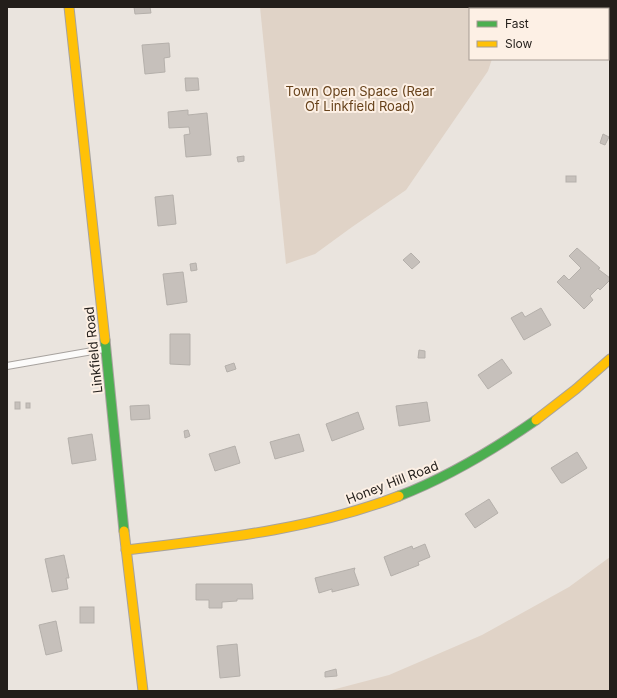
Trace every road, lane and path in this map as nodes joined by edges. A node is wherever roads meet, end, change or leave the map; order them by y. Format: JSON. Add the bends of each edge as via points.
{"nodes":[{"id":1,"x":69,"y":7,"type":"edge"},
{"id":2,"x":105,"y":348,"type":"junction"},
{"id":3,"x":610,"y":358,"type":"edge"},
{"id":4,"x":7,"y":366,"type":"edge"},
{"id":5,"x":126,"y":550,"type":"junction"},
{"id":6,"x":143,"y":691,"type":"edge"}],
"edges":[{"from":1,"to":2,"type":"street","name":"Linkfield Road"},
{"from":2,"to":4,"type":"lane"},
{"from":2,"to":5,"type":"street","name":"Linkfield Road"},
{"from":3,"to":5,"type":"street","name":"Honey Hill Road","via":[[586,381],[526,428],[489,452],[430,484],[369,507],[295,526],[253,534]]},
{"from":5,"to":6,"type":"street","name":"Linkfield Road"}]}
